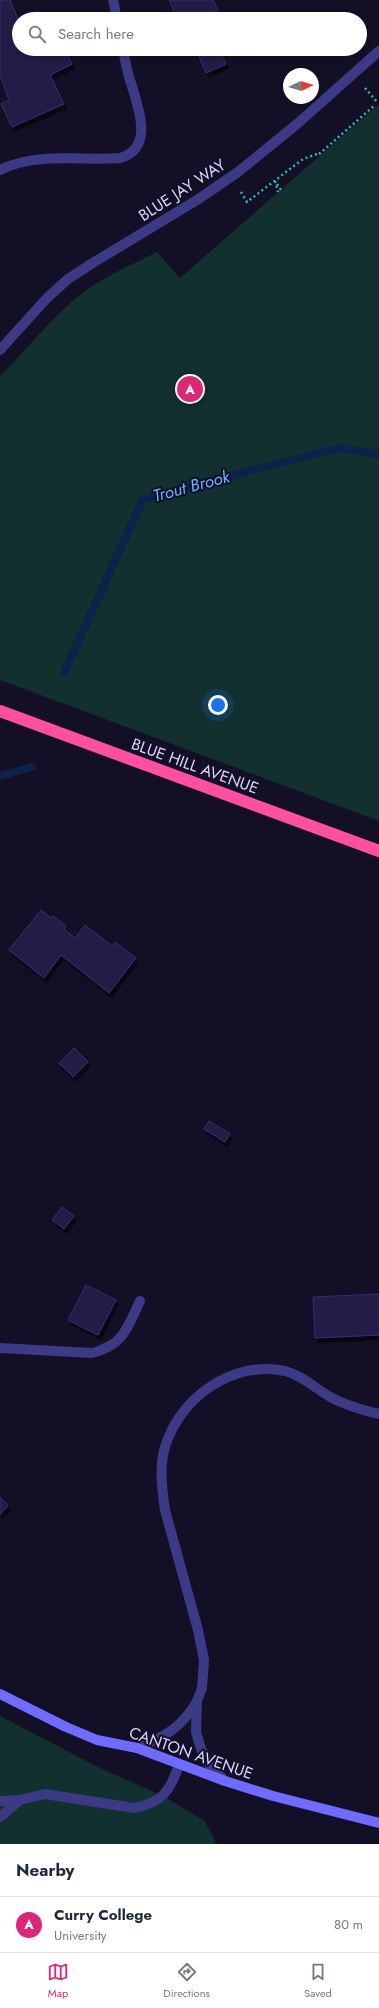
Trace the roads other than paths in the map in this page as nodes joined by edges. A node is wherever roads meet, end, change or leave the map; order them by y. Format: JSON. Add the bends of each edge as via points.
{"nodes":[{"id":1,"x":113,"y":0,"type":"edge"},
{"id":2,"x":116,"y":12,"type":"edge"},
{"id":3,"x":379,"y":51,"type":"edge"},
{"id":4,"x":125,"y":56,"type":"edge"},
{"id":5,"x":0,"y":170,"type":"edge"},
{"id":6,"x":0,"y":350,"type":"edge"},
{"id":7,"x":0,"y":710,"type":"edge"},
{"id":8,"x":379,"y":851,"type":"edge"},
{"id":9,"x":140,"y":1301,"type":"dead end"},
{"id":10,"x":0,"y":1348,"type":"edge"},
{"id":11,"x":379,"y":1414,"type":"edge"},
{"id":12,"x":0,"y":1694,"type":"edge"},
{"id":13,"x":197,"y":1701,"type":"junction"},
{"id":14,"x":137,"y":1748,"type":"junction"},
{"id":15,"x":179,"y":1765,"type":"junction"},
{"id":16,"x":225,"y":1781,"type":"junction"},
{"id":17,"x":20,"y":1800,"type":"junction"},
{"id":18,"x":0,"y":1801,"type":"edge"},
{"id":19,"x":0,"y":1817,"type":"edge"},
{"id":20,"x":379,"y":1823,"type":"edge"}],
"edges":[{"from":1,"to":2,"type":"lane"},
{"from":3,"to":6,"type":"lane","name":"BLUE JAY WAY","via":[[238,172],[68,279],[47,298]]},
{"from":4,"to":5,"type":"lane","via":[[142,122],[141,136],[136,149],[120,158],[31,160]]},
{"from":7,"to":8,"type":"highway","name":"BLUE HILL AVENUE"},
{"from":9,"to":10,"type":"lane","via":[[119,1341],[106,1350],[92,1353]]},
{"from":11,"to":13,"type":"lane","via":[[329,1396],[299,1376],[286,1371],[256,1369],[235,1374],[215,1384],[202,1393],[180,1416],[165,1447],[161,1479],[165,1510],[204,1660],[203,1682]]},
{"from":12,"to":14,"type":"main road","name":"CANTON AVENUE","via":[[97,1740]]},
{"from":13,"to":14,"type":"lane","via":[[177,1727]]},
{"from":13,"to":16,"type":"lane","via":[[196,1732],[201,1749],[209,1764]]},
{"from":14,"to":15,"type":"main road","name":"CANTON AVENUE"},
{"from":15,"to":16,"type":"main road","name":"CANTON AVENUE"},
{"from":15,"to":17,"type":"lane","via":[[164,1796],[145,1806],[134,1808],[45,1794]]},
{"from":16,"to":20,"type":"main road","name":"CANTON AVENUE"},
{"from":17,"to":18,"type":"lane"},
{"from":17,"to":19,"type":"lane"}]}
